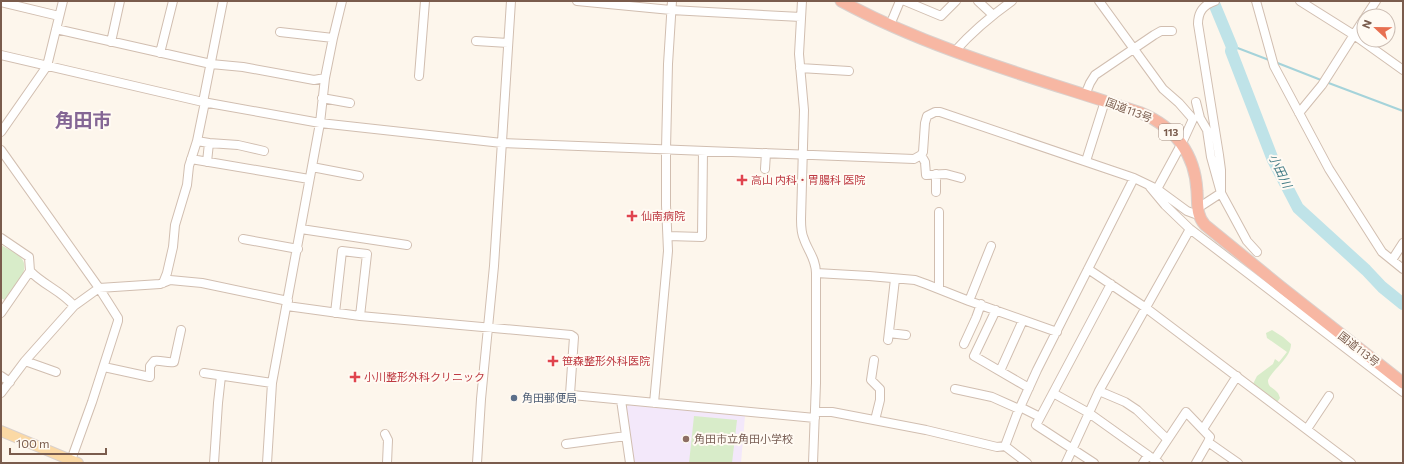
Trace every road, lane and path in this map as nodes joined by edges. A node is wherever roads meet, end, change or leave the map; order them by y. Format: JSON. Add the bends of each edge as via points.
{"nodes":[{"id":1,"x":63,"y":1,"type":"edge"},
{"id":2,"x":120,"y":1,"type":"edge"},
{"id":3,"x":173,"y":1,"type":"edge"},
{"id":4,"x":223,"y":1,"type":"edge"},
{"id":5,"x":342,"y":1,"type":"edge"},
{"id":6,"x":424,"y":1,"type":"edge"},
{"id":7,"x":511,"y":1,"type":"edge"},
{"id":8,"x":577,"y":1,"type":"edge"},
{"id":9,"x":672,"y":1,"type":"edge"},
{"id":10,"x":802,"y":1,"type":"edge"},
{"id":11,"x":841,"y":1,"type":"edge"},
{"id":12,"x":900,"y":1,"type":"edge"},
{"id":13,"x":904,"y":1,"type":"edge"},
{"id":14,"x":956,"y":1,"type":"edge"},
{"id":15,"x":1012,"y":1,"type":"edge"},
{"id":16,"x":1100,"y":1,"type":"edge"},
{"id":17,"x":1215,"y":1,"type":"edge"},
{"id":18,"x":1256,"y":1,"type":"edge"},
{"id":19,"x":1300,"y":1,"type":"edge"},
{"id":20,"x":1,"y":2,"type":"edge"},
{"id":21,"x":610,"y":2,"type":"edge"},
{"id":22,"x":980,"y":2,"type":"edge"},
{"id":23,"x":22,"y":4,"type":"edge"},
{"id":24,"x":671,"y":10,"type":"junction"},
{"id":25,"x":992,"y":15,"type":"junction"},
{"id":26,"x":59,"y":16,"type":"junction"},
{"id":27,"x":801,"y":18,"type":"junction"},
{"id":28,"x":890,"y":25,"type":"junction"},
{"id":29,"x":56,"y":29,"type":"junction"},
{"id":30,"x":1172,"y":31,"type":"dead end"},
{"id":31,"x":280,"y":32,"type":"dead end"},
{"id":32,"x":1356,"y":32,"type":"edge"},
{"id":33,"x":1354,"y":35,"type":"junction"},
{"id":34,"x":333,"y":38,"type":"junction"},
{"id":35,"x":476,"y":41,"type":"dead end"},
{"id":36,"x":111,"y":42,"type":"junction"},
{"id":37,"x":508,"y":43,"type":"junction"},
{"id":38,"x":1133,"y":49,"type":"junction"},
{"id":39,"x":955,"y":51,"type":"junction"},
{"id":40,"x":160,"y":53,"type":"junction"},
{"id":41,"x":1,"y":55,"type":"edge"},
{"id":42,"x":211,"y":64,"type":"junction"},
{"id":43,"x":47,"y":66,"type":"junction"},
{"id":44,"x":800,"y":68,"type":"junction"},
{"id":45,"x":1403,"y":70,"type":"edge"},
{"id":46,"x":849,"y":71,"type":"dead end"},
{"id":47,"x":419,"y":76,"type":"dead end"},
{"id":48,"x":325,"y":78,"type":"junction"},
{"id":49,"x":1085,"y":95,"type":"junction"},
{"id":50,"x":322,"y":98,"type":"junction"},
{"id":51,"x":1105,"y":101,"type":"junction"},
{"id":52,"x":204,"y":102,"type":"junction"},
{"id":53,"x":1196,"y":102,"type":"dead end"},
{"id":54,"x":350,"y":103,"type":"dead end"},
{"id":55,"x":1299,"y":113,"type":"junction"},
{"id":56,"x":320,"y":123,"type":"junction"},
{"id":57,"x":1,"y":132,"type":"edge"},
{"id":58,"x":197,"y":141,"type":"junction"},
{"id":59,"x":502,"y":142,"type":"junction"},
{"id":60,"x":209,"y":143,"type":"junction"},
{"id":61,"x":1182,"y":143,"type":"junction"},
{"id":62,"x":666,"y":149,"type":"junction"},
{"id":63,"x":1,"y":150,"type":"edge"},
{"id":64,"x":264,"y":151,"type":"dead end"},
{"id":65,"x":703,"y":151,"type":"junction"},
{"id":66,"x":766,"y":153,"type":"junction"},
{"id":67,"x":803,"y":155,"type":"junction"},
{"id":68,"x":921,"y":156,"type":"junction"},
{"id":69,"x":192,"y":159,"type":"junction"},
{"id":70,"x":1086,"y":161,"type":"junction"},
{"id":71,"x":207,"y":162,"type":"junction"},
{"id":72,"x":312,"y":167,"type":"junction"},
{"id":73,"x":765,"y":169,"type":"dead end"},
{"id":74,"x":936,"y":174,"type":"junction"},
{"id":75,"x":359,"y":176,"type":"dead end"},
{"id":76,"x":961,"y":178,"type":"dead end"},
{"id":77,"x":1134,"y":178,"type":"junction"},
{"id":78,"x":309,"y":180,"type":"junction"},
{"id":79,"x":1148,"y":185,"type":"junction"},
{"id":80,"x":1156,"y":189,"type":"junction"},
{"id":81,"x":936,"y":192,"type":"dead end"},
{"id":82,"x":1221,"y":193,"type":"junction"},
{"id":83,"x":1198,"y":211,"type":"junction"},
{"id":84,"x":938,"y":212,"type":"dead end"},
{"id":85,"x":1190,"y":228,"type":"junction"},
{"id":86,"x":301,"y":229,"type":"junction"},
{"id":87,"x":668,"y":236,"type":"junction"},
{"id":88,"x":1,"y":238,"type":"edge"},
{"id":89,"x":243,"y":239,"type":"dead end"},
{"id":90,"x":1403,"y":243,"type":"edge"},
{"id":91,"x":407,"y":245,"type":"dead end"},
{"id":92,"x":991,"y":246,"type":"dead end"},
{"id":93,"x":298,"y":249,"type":"junction"},
{"id":94,"x":1257,"y":252,"type":"dead end"},
{"id":95,"x":1392,"y":260,"type":"junction"},
{"id":96,"x":1088,"y":269,"type":"junction"},
{"id":97,"x":1403,"y":269,"type":"edge"},
{"id":98,"x":30,"y":271,"type":"junction"},
{"id":99,"x":816,"y":273,"type":"junction"},
{"id":100,"x":895,"y":279,"type":"junction"},
{"id":101,"x":163,"y":283,"type":"junction"},
{"id":102,"x":1111,"y":284,"type":"junction"},
{"id":103,"x":99,"y":288,"type":"junction"},
{"id":104,"x":940,"y":290,"type":"junction"},
{"id":105,"x":968,"y":300,"type":"junction"},
{"id":106,"x":4,"y":302,"type":"edge"},
{"id":107,"x":287,"y":304,"type":"junction"},
{"id":108,"x":980,"y":304,"type":"junction"},
{"id":109,"x":74,"y":306,"type":"junction"},
{"id":110,"x":1146,"y":308,"type":"junction"},
{"id":111,"x":996,"y":310,"type":"junction"},
{"id":112,"x":335,"y":312,"type":"junction"},
{"id":113,"x":1,"y":313,"type":"edge"},
{"id":114,"x":360,"y":316,"type":"junction"},
{"id":115,"x":1023,"y":320,"type":"junction"},
{"id":116,"x":488,"y":328,"type":"junction"},
{"id":117,"x":181,"y":330,"type":"dead end"},
{"id":118,"x":1057,"y":332,"type":"junction"},
{"id":119,"x":906,"y":335,"type":"dead end"},
{"id":120,"x":964,"y":344,"type":"dead end"},
{"id":121,"x":874,"y":360,"type":"dead end"},
{"id":122,"x":25,"y":361,"type":"junction"},
{"id":123,"x":104,"y":366,"type":"junction"},
{"id":124,"x":1000,"y":371,"type":"junction"},
{"id":125,"x":56,"y":372,"type":"dead end"},
{"id":126,"x":204,"y":373,"type":"dead end"},
{"id":127,"x":1,"y":376,"type":"edge"},
{"id":128,"x":221,"y":376,"type":"junction"},
{"id":129,"x":1237,"y":376,"type":"junction"},
{"id":130,"x":10,"y":382,"type":"junction"},
{"id":131,"x":272,"y":383,"type":"junction"},
{"id":132,"x":1403,"y":383,"type":"edge"},
{"id":133,"x":1029,"y":388,"type":"junction"},
{"id":134,"x":955,"y":389,"type":"dead end"},
{"id":135,"x":1099,"y":391,"type":"junction"},
{"id":136,"x":1403,"y":392,"type":"edge"},
{"id":137,"x":1,"y":393,"type":"edge"},
{"id":138,"x":1053,"y":393,"type":"junction"},
{"id":139,"x":1330,"y":396,"type":"dead end"},
{"id":140,"x":621,"y":400,"type":"junction"},
{"id":141,"x":654,"y":403,"type":"junction"},
{"id":142,"x":1020,"y":408,"type":"junction"},
{"id":143,"x":1089,"y":413,"type":"junction"},
{"id":144,"x":815,"y":415,"type":"junction"},
{"id":145,"x":1040,"y":417,"type":"junction"},
{"id":146,"x":875,"y":420,"type":"junction"},
{"id":147,"x":1203,"y":429,"type":"junction"},
{"id":148,"x":1307,"y":429,"type":"junction"},
{"id":149,"x":1,"y":431,"type":"edge"},
{"id":150,"x":385,"y":434,"type":"dead end"},
{"id":151,"x":626,"y":436,"type":"junction"},
{"id":152,"x":1167,"y":439,"type":"junction"},
{"id":153,"x":1208,"y":442,"type":"junction"},
{"id":154,"x":566,"y":444,"type":"dead end"},
{"id":155,"x":1005,"y":446,"type":"junction"},
{"id":156,"x":1073,"y":449,"type":"junction"},
{"id":157,"x":1153,"y":459,"type":"edge"},
{"id":158,"x":73,"y":462,"type":"edge"},
{"id":159,"x":214,"y":463,"type":"edge"},
{"id":160,"x":267,"y":463,"type":"edge"},
{"id":161,"x":387,"y":463,"type":"edge"},
{"id":162,"x":477,"y":463,"type":"edge"},
{"id":163,"x":630,"y":463,"type":"edge"},
{"id":164,"x":814,"y":463,"type":"edge"},
{"id":165,"x":1027,"y":463,"type":"edge"},
{"id":166,"x":1066,"y":463,"type":"edge"},
{"id":167,"x":1094,"y":463,"type":"edge"},
{"id":168,"x":1143,"y":463,"type":"edge"},
{"id":169,"x":1196,"y":463,"type":"edge"},
{"id":170,"x":1238,"y":463,"type":"edge"},
{"id":171,"x":1351,"y":463,"type":"edge"}],
"edges":[{"from":1,"to":26,"type":"street"},
{"from":2,"to":36,"type":"street"},
{"from":3,"to":40,"type":"street"},
{"from":4,"to":42,"type":"street"},
{"from":5,"to":34,"type":"street"},
{"from":6,"to":47,"type":"street"},
{"from":7,"to":37,"type":"street"},
{"from":8,"to":21,"type":"street"},
{"from":9,"to":24,"type":"street"},
{"from":10,"to":27,"type":"street"},
{"from":11,"to":28,"type":"highway","name":"国道113号","number":"113"},
{"from":12,"to":28,"type":"street"},
{"from":13,"to":14,"type":"street","via":[[941,16]]},
{"from":15,"to":25,"type":"street"},
{"from":16,"to":38,"type":"street"},
{"from":17,"to":82,"type":"street","via":[[1201,9],[1198,24],[1219,155]]},
{"from":18,"to":55,"type":"street","via":[[1274,66]]},
{"from":19,"to":33,"type":"street"},
{"from":20,"to":23,"type":"street"},
{"from":21,"to":24,"type":"street"},
{"from":22,"to":25,"type":"street"},
{"from":23,"to":26,"type":"street"},
{"from":24,"to":27,"type":"street"},
{"from":24,"to":62,"type":"street"},
{"from":25,"to":39,"type":"street"},
{"from":26,"to":29,"type":"street"},
{"from":27,"to":44,"type":"street"},
{"from":28,"to":39,"type":"highway","name":"国道113号","number":"113"},
{"from":29,"to":36,"type":"street"},
{"from":29,"to":43,"type":"street"},
{"from":30,"to":38,"type":"street","via":[[1161,31]]},
{"from":31,"to":34,"type":"street"},
{"from":32,"to":33,"type":"street"},
{"from":33,"to":45,"type":"street"},
{"from":33,"to":55,"type":"street","via":[[1322,85]]},
{"from":34,"to":48,"type":"street"},
{"from":35,"to":37,"type":"street"},
{"from":36,"to":40,"type":"street"},
{"from":37,"to":59,"type":"street"},
{"from":38,"to":49,"type":"street","via":[[1095,75]]},
{"from":38,"to":61,"type":"street","via":[[1163,89],[1193,119]]},
{"from":39,"to":49,"type":"highway","name":"国道113号","number":"113"},
{"from":40,"to":42,"type":"street"},
{"from":41,"to":43,"type":"street"},
{"from":42,"to":48,"type":"street","via":[[314,80]]},
{"from":42,"to":52,"type":"street"},
{"from":43,"to":52,"type":"street"},
{"from":43,"to":57,"type":"street"},
{"from":44,"to":46,"type":"street"},
{"from":44,"to":67,"type":"street","via":[[804,110]]},
{"from":48,"to":50,"type":"street"},
{"from":49,"to":51,"type":"highway","name":"国道113号","number":"113"},
{"from":50,"to":54,"type":"street"},
{"from":50,"to":56,"type":"street"},
{"from":51,"to":61,"type":"highway","name":"国道113号","number":"113","via":[[1155,119]]},
{"from":51,"to":70,"type":"street"},
{"from":52,"to":56,"type":"street"},
{"from":52,"to":58,"type":"street"},
{"from":53,"to":82,"type":"street","via":[[1200,118],[1207,130],[1210,157]]},
{"from":55,"to":95,"type":"street","via":[[1329,169],[1382,252]]},
{"from":56,"to":59,"type":"street"},
{"from":56,"to":72,"type":"street"},
{"from":58,"to":60,"type":"street"},
{"from":58,"to":69,"type":"street"},
{"from":59,"to":62,"type":"street"},
{"from":59,"to":116,"type":"street"},
{"from":60,"to":64,"type":"street","via":[[238,145]]},
{"from":60,"to":71,"type":"street"},
{"from":61,"to":80,"type":"street"},
{"from":61,"to":83,"type":"highway","name":"国道113号","number":"113","via":[[1194,169]]},
{"from":62,"to":65,"type":"street"},
{"from":62,"to":87,"type":"street"},
{"from":63,"to":103,"type":"street"},
{"from":65,"to":66,"type":"street"},
{"from":65,"to":87,"type":"street","via":[[702,237]]},
{"from":66,"to":67,"type":"street"},
{"from":66,"to":73,"type":"street"},
{"from":67,"to":68,"type":"street","via":[[914,159]]},
{"from":67,"to":99,"type":"street","via":[[802,232],[814,258]]},
{"from":68,"to":70,"type":"street","via":[[927,116],[940,112]]},
{"from":68,"to":74,"type":"street","via":[[925,162],[926,175]]},
{"from":69,"to":71,"type":"street"},
{"from":69,"to":101,"type":"street"},
{"from":70,"to":77,"type":"street"},
{"from":71,"to":78,"type":"street"},
{"from":72,"to":75,"type":"street"},
{"from":72,"to":78,"type":"street"},
{"from":74,"to":76,"type":"street"},
{"from":74,"to":81,"type":"street"},
{"from":77,"to":79,"type":"street"},
{"from":77,"to":96,"type":"street"},
{"from":78,"to":86,"type":"street"},
{"from":79,"to":80,"type":"street"},
{"from":79,"to":85,"type":"street","via":[[1164,205]]},
{"from":80,"to":83,"type":"street","via":[[1187,211]]},
{"from":82,"to":83,"type":"street"},
{"from":82,"to":94,"type":"street","via":[[1247,241]]},
{"from":83,"to":132,"type":"highway","name":"国道113号","via":[[1205,226]]},
{"from":84,"to":104,"type":"street"},
{"from":85,"to":110,"type":"street"},
{"from":85,"to":136,"type":"street"},
{"from":86,"to":91,"type":"street"},
{"from":86,"to":93,"type":"street"},
{"from":87,"to":141,"type":"street"},
{"from":88,"to":98,"type":"street","via":[[29,257]]},
{"from":89,"to":93,"type":"street"},
{"from":90,"to":95,"type":"street"},
{"from":92,"to":105,"type":"street"},
{"from":93,"to":107,"type":"street"},
{"from":95,"to":97,"type":"street"},
{"from":96,"to":102,"type":"street"},
{"from":96,"to":118,"type":"street"},
{"from":98,"to":106,"type":"street"},
{"from":98,"to":109,"type":"street"},
{"from":99,"to":100,"type":"street"},
{"from":99,"to":144,"type":"street"},
{"from":100,"to":104,"type":"street","via":[[915,280]]},
{"from":100,"to":119,"type":"street","via":[[888,336]]},
{"from":101,"to":103,"type":"street"},
{"from":101,"to":107,"type":"street","via":[[170,280],[202,283]]},
{"from":102,"to":110,"type":"street"},
{"from":102,"to":138,"type":"street"},
{"from":103,"to":109,"type":"street"},
{"from":103,"to":123,"type":"street","via":[[118,321]]},
{"from":104,"to":105,"type":"street"},
{"from":105,"to":108,"type":"street"},
{"from":106,"to":113,"type":"street"},
{"from":107,"to":112,"type":"street"},
{"from":107,"to":131,"type":"street"},
{"from":108,"to":111,"type":"street"},
{"from":108,"to":120,"type":"street"},
{"from":109,"to":122,"type":"street"},
{"from":110,"to":129,"type":"street"},
{"from":110,"to":135,"type":"street"},
{"from":111,"to":115,"type":"street"},
{"from":111,"to":124,"type":"street","via":[[974,356]]},
{"from":112,"to":114,"type":"street"},
{"from":112,"to":114,"type":"street","via":[[342,251],[367,254]]},
{"from":114,"to":116,"type":"street"},
{"from":115,"to":118,"type":"street"},
{"from":115,"to":124,"type":"street"},
{"from":116,"to":140,"type":"street","via":[[572,334],[574,337],[570,394]]},
{"from":116,"to":162,"type":"street"},
{"from":117,"to":123,"type":"street","via":[[174,362],[154,361],[150,366],[150,377]]},
{"from":118,"to":133,"type":"street"},
{"from":121,"to":146,"type":"street","via":[[871,380],[880,392]]},
{"from":122,"to":125,"type":"street"},
{"from":122,"to":130,"type":"street"},
{"from":123,"to":158,"type":"street"},
{"from":124,"to":133,"type":"street"},
{"from":126,"to":128,"type":"street"},
{"from":127,"to":130,"type":"street"},
{"from":128,"to":131,"type":"street"},
{"from":128,"to":159,"type":"street"},
{"from":129,"to":147,"type":"street"},
{"from":129,"to":148,"type":"street"},
{"from":130,"to":137,"type":"street"},
{"from":131,"to":160,"type":"street"},
{"from":133,"to":142,"type":"street"},
{"from":134,"to":142,"type":"street","via":[[992,397]]},
{"from":135,"to":143,"type":"street"},
{"from":135,"to":152,"type":"street","via":[[1126,402]]},
{"from":138,"to":143,"type":"street"},
{"from":138,"to":145,"type":"street"},
{"from":139,"to":148,"type":"street"},
{"from":140,"to":141,"type":"street"},
{"from":140,"to":151,"type":"street"},
{"from":141,"to":144,"type":"street"},
{"from":142,"to":145,"type":"street"},
{"from":142,"to":155,"type":"street"},
{"from":143,"to":156,"type":"street"},
{"from":143,"to":157,"type":"street"},
{"from":144,"to":146,"type":"street","via":[[832,412]]},
{"from":144,"to":164,"type":"street"},
{"from":145,"to":156,"type":"street","via":[[1036,424]]},
{"from":146,"to":155,"type":"street","via":[[997,447]]},
{"from":147,"to":152,"type":"street","via":[[1186,412]]},
{"from":147,"to":153,"type":"street","via":[[1210,437]]},
{"from":148,"to":171,"type":"street"},
{"from":149,"to":158,"type":"main road"},
{"from":150,"to":161,"type":"street","via":[[388,440]]},
{"from":151,"to":154,"type":"street"},
{"from":151,"to":163,"type":"street"},
{"from":152,"to":157,"type":"street"},
{"from":153,"to":169,"type":"street"},
{"from":153,"to":170,"type":"street"},
{"from":155,"to":165,"type":"street"},
{"from":156,"to":166,"type":"street"},
{"from":156,"to":167,"type":"street"},
{"from":157,"to":168,"type":"street"}]}
